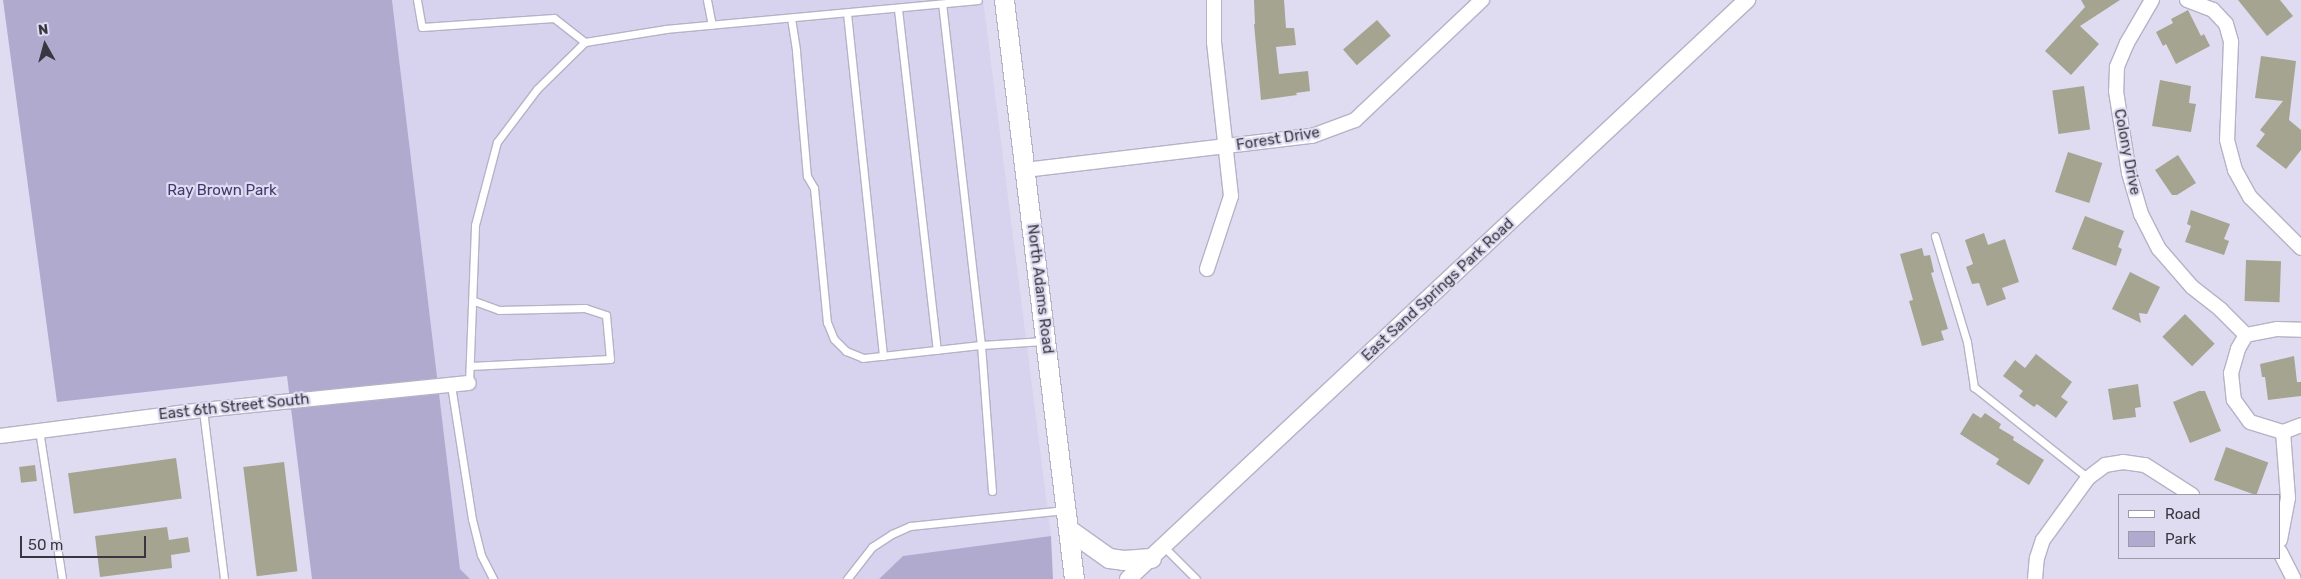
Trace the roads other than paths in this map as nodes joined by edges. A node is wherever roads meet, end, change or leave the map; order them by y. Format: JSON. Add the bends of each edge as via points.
{"nodes":[{"id":1,"x":416,"y":0,"type":"edge"},
{"id":2,"x":707,"y":0,"type":"edge"},
{"id":3,"x":978,"y":0,"type":"edge"},
{"id":4,"x":1004,"y":0,"type":"edge"},
{"id":5,"x":1214,"y":0,"type":"edge"},
{"id":6,"x":1482,"y":0,"type":"edge"},
{"id":7,"x":1747,"y":0,"type":"edge"},
{"id":8,"x":2152,"y":0,"type":"edge"},
{"id":9,"x":2187,"y":0,"type":"edge"},
{"id":10,"x":942,"y":5,"type":"junction"},
{"id":11,"x":898,"y":9,"type":"junction"},
{"id":12,"x":847,"y":13,"type":"junction"},
{"id":13,"x":791,"y":18,"type":"junction"},
{"id":14,"x":712,"y":25,"type":"junction"},
{"id":15,"x":585,"y":42,"type":"junction"},
{"id":16,"x":1227,"y":147,"type":"junction"},
{"id":17,"x":1025,"y":170,"type":"junction"},
{"id":18,"x":1935,"y":236,"type":"dead end"},
{"id":19,"x":2301,"y":248,"type":"edge"},
{"id":20,"x":1207,"y":269,"type":"dead end"},
{"id":21,"x":474,"y":301,"type":"junction"},
{"id":22,"x":2301,"y":330,"type":"edge"},
{"id":23,"x":2246,"y":335,"type":"junction"},
{"id":24,"x":1047,"y":341,"type":"junction"},
{"id":25,"x":981,"y":346,"type":"junction"},
{"id":26,"x":937,"y":350,"type":"junction"},
{"id":27,"x":883,"y":356,"type":"junction"},
{"id":28,"x":470,"y":366,"type":"junction"},
{"id":29,"x":469,"y":383,"type":"joint"},
{"id":30,"x":451,"y":385,"type":"junction"},
{"id":31,"x":203,"y":410,"type":"junction"},
{"id":32,"x":2301,"y":424,"type":"edge"},
{"id":33,"x":39,"y":430,"type":"junction"},
{"id":34,"x":2283,"y":432,"type":"junction"},
{"id":35,"x":0,"y":436,"type":"edge"},
{"id":36,"x":2088,"y":478,"type":"junction"},
{"id":37,"x":992,"y":491,"type":"dead end"},
{"id":38,"x":2190,"y":494,"type":"edge"},
{"id":39,"x":1066,"y":510,"type":"junction"},
{"id":40,"x":1068,"y":529,"type":"junction"},
{"id":41,"x":2281,"y":535,"type":"edge"},
{"id":42,"x":1158,"y":552,"type":"junction"},
{"id":43,"x":2281,"y":554,"type":"edge"},
{"id":44,"x":62,"y":579,"type":"edge"},
{"id":45,"x":224,"y":579,"type":"edge"},
{"id":46,"x":493,"y":579,"type":"edge"},
{"id":47,"x":847,"y":579,"type":"edge"},
{"id":48,"x":1074,"y":579,"type":"edge"},
{"id":49,"x":1128,"y":579,"type":"edge"},
{"id":50,"x":1196,"y":579,"type":"edge"},
{"id":51,"x":2034,"y":579,"type":"edge"},
{"id":52,"x":2294,"y":579,"type":"edge"}],
"edges":[{"from":1,"to":15,"type":"lane","via":[[422,27],[554,18]]},
{"from":2,"to":14,"type":"lane"},
{"from":3,"to":10,"type":"lane"},
{"from":4,"to":17,"type":"main road","name":"North Adams Road"},
{"from":5,"to":16,"type":"street","via":[[1214,42]]},
{"from":6,"to":16,"type":"street","name":"Forest Drive","via":[[1355,120],[1312,136]]},
{"from":7,"to":42,"type":"street","name":"East Sand Springs Park Road"},
{"from":8,"to":23,"type":"street","name":"Colony Drive","via":[[2117,67],[2116,91],[2129,173],[2141,214],[2159,249],[2192,287]]},
{"from":9,"to":19,"type":"street","via":[[2213,10],[2226,24],[2231,42],[2227,140],[2235,170],[2250,197]]},
{"from":10,"to":11,"type":"lane"},
{"from":10,"to":25,"type":"lane"},
{"from":11,"to":12,"type":"lane"},
{"from":11,"to":26,"type":"lane"},
{"from":12,"to":13,"type":"lane"},
{"from":12,"to":27,"type":"lane"},
{"from":13,"to":14,"type":"lane"},
{"from":13,"to":27,"type":"lane","via":[[807,176],[814,188],[827,322],[834,339],[846,351],[863,358]]},
{"from":14,"to":15,"type":"lane"},
{"from":15,"to":21,"type":"lane","via":[[536,89],[498,142],[475,225]]},
{"from":16,"to":17,"type":"street","name":"Forest Drive"},
{"from":16,"to":20,"type":"street","via":[[1231,196]]},
{"from":17,"to":24,"type":"main road","name":"North Adams Road"},
{"from":18,"to":36,"type":"lane","via":[[1967,342],[1974,387]]},
{"from":21,"to":28,"type":"lane"},
{"from":21,"to":28,"type":"lane","via":[[499,310],[585,308],[606,314],[610,359]]},
{"from":22,"to":23,"type":"street","via":[[2277,329]]},
{"from":23,"to":34,"type":"street","via":[[2231,373],[2234,400],[2250,422]]},
{"from":24,"to":25,"type":"lane"},
{"from":24,"to":39,"type":"main road","name":"North Adams Road"},
{"from":25,"to":26,"type":"lane"},
{"from":25,"to":37,"type":"lane"},
{"from":26,"to":27,"type":"lane"},
{"from":28,"to":29,"type":"lane"},
{"from":29,"to":30,"type":"street","name":"East 6th Street South"},
{"from":30,"to":31,"type":"street","name":"East 6th Street South"},
{"from":30,"to":46,"type":"lane","via":[[472,519],[481,555]]},
{"from":31,"to":33,"type":"street","name":"East 6th Street South"},
{"from":31,"to":45,"type":"lane"},
{"from":32,"to":34,"type":"street"},
{"from":33,"to":35,"type":"street","name":"East 6th Street South"},
{"from":33,"to":44,"type":"lane"},
{"from":34,"to":41,"type":"street","via":[[2288,498]]},
{"from":36,"to":38,"type":"street","via":[[2105,465],[2123,462],[2145,466]]},
{"from":36,"to":51,"type":"street","via":[[2043,540]]},
{"from":39,"to":40,"type":"main road","name":"North Adams Road"},
{"from":39,"to":47,"type":"lane","via":[[910,526],[872,547]]},
{"from":40,"to":42,"type":"main road","via":[[1109,558],[1123,560]]},
{"from":40,"to":48,"type":"main road","name":"North Adams Road"},
{"from":42,"to":49,"type":"street","name":"East Sand Springs Park Road"},
{"from":42,"to":50,"type":"lane"},
{"from":43,"to":52,"type":"street"}]}
